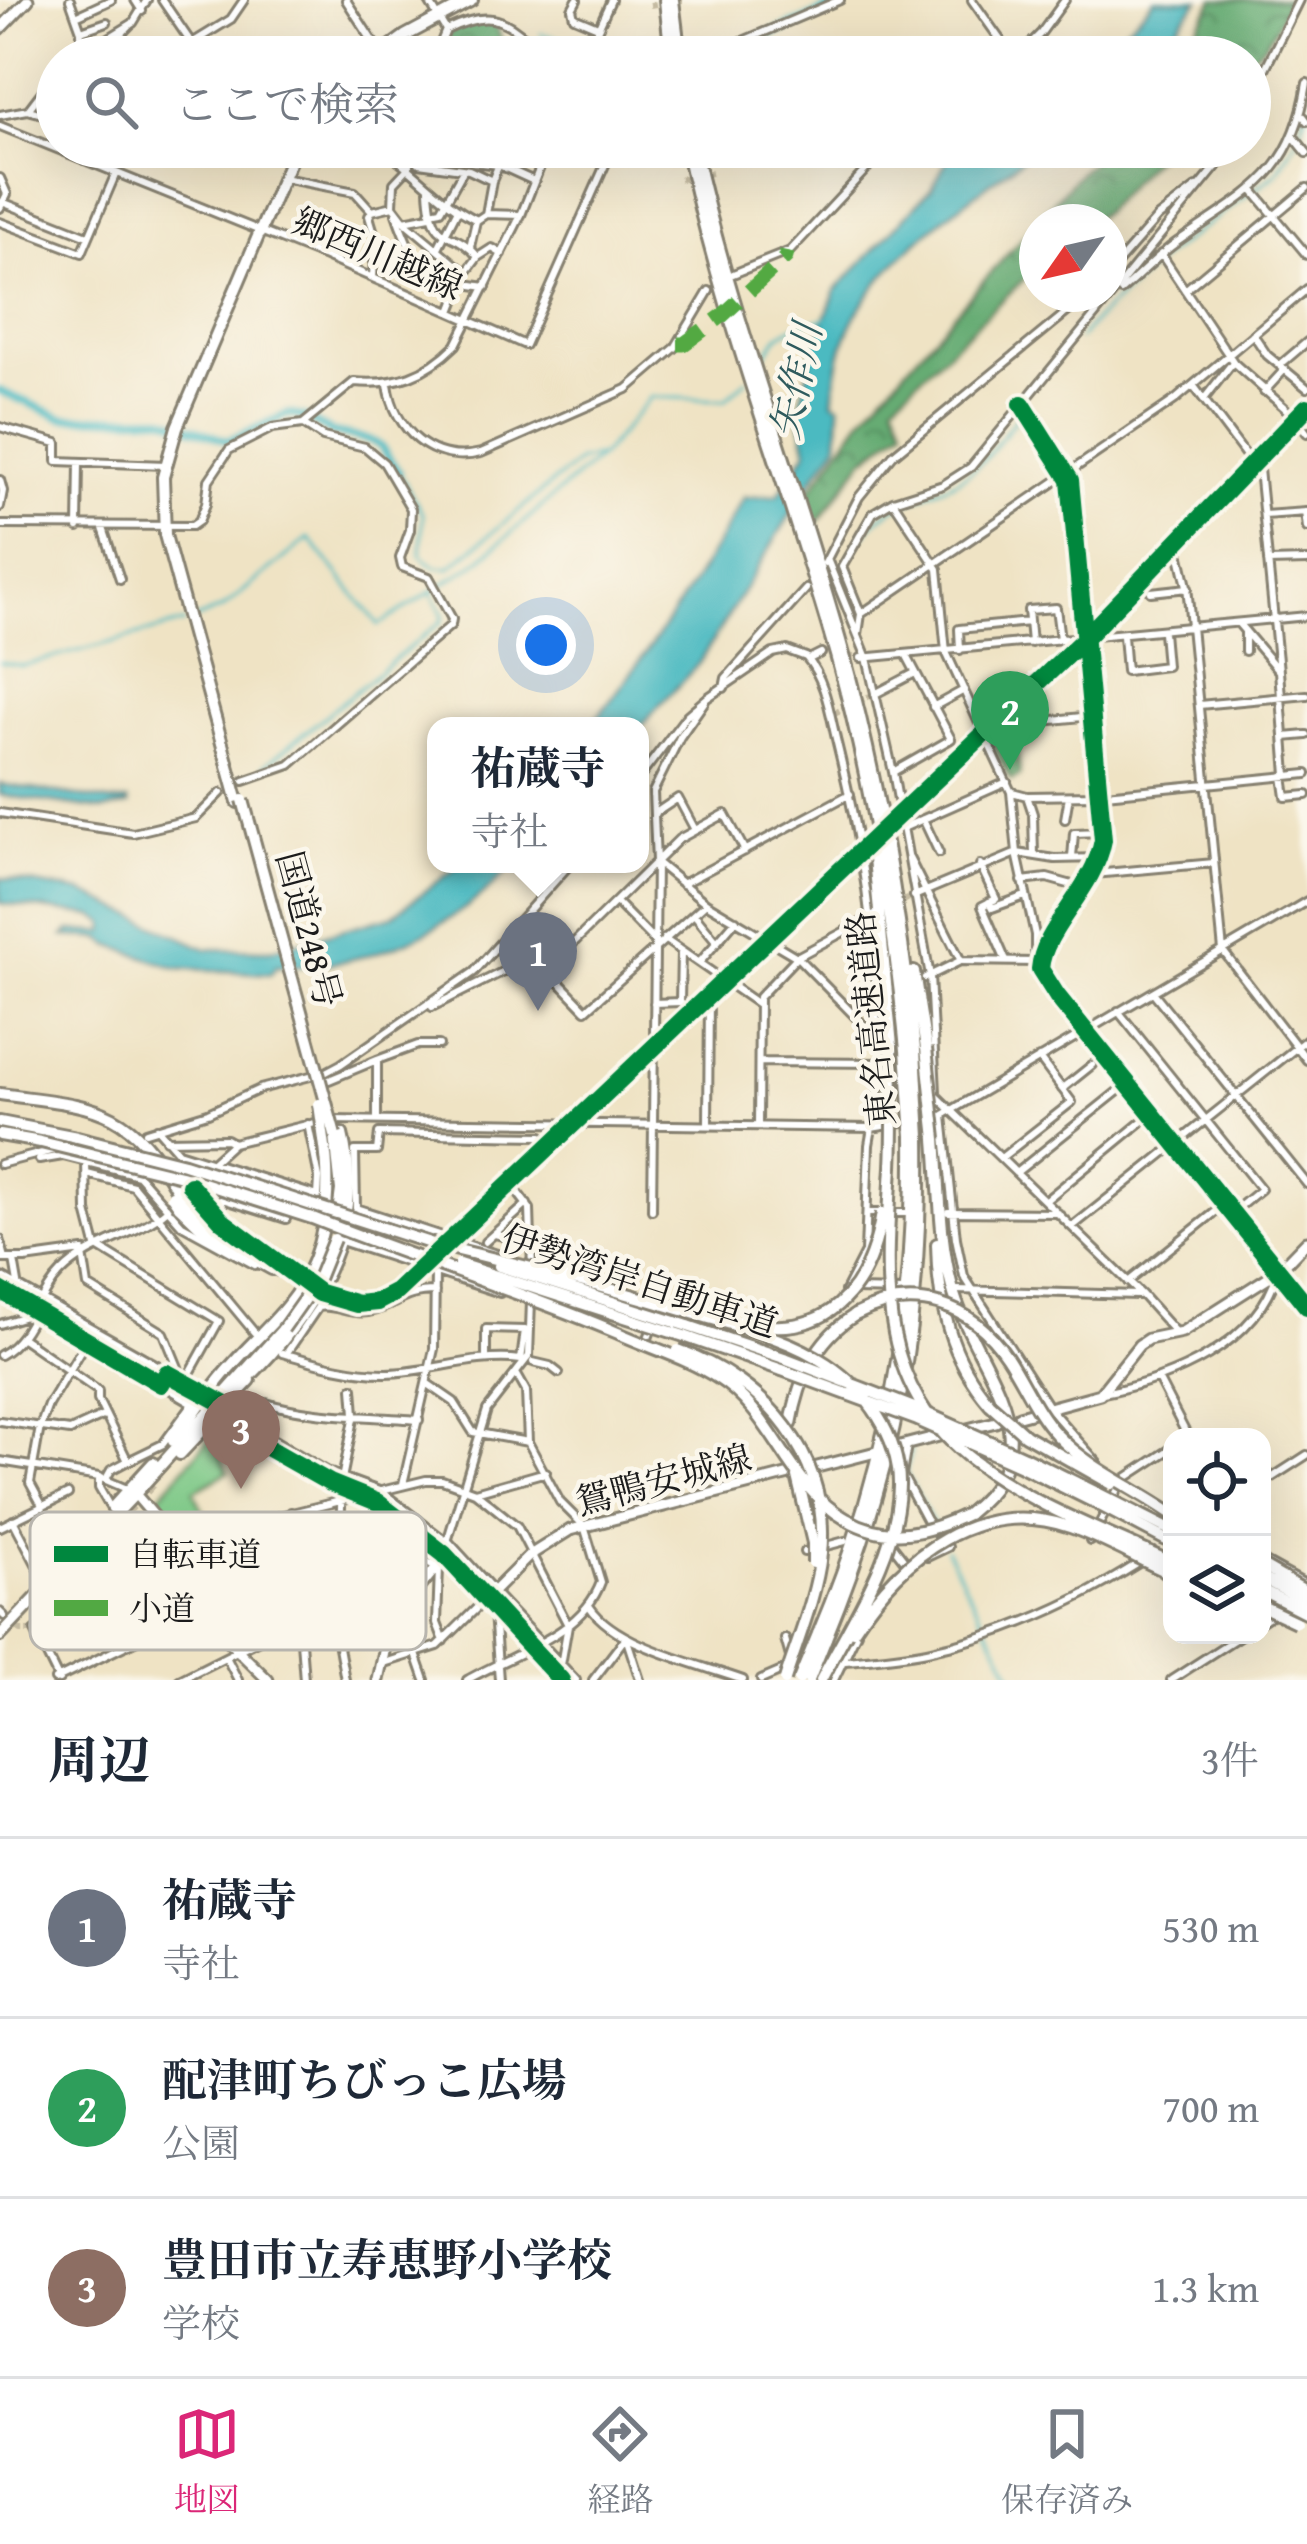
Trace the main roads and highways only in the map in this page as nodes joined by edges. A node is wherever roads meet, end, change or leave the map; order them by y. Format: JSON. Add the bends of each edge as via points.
{"nodes":[{"id":1,"x":28,"y":0,"type":"edge"},
{"id":2,"x":458,"y":0,"type":"edge"},
{"id":3,"x":472,"y":0,"type":"edge"},
{"id":4,"x":669,"y":0,"type":"edge"},
{"id":5,"x":433,"y":10,"type":"edge"},
{"id":6,"x":0,"y":29,"type":"edge"},
{"id":7,"x":398,"y":36,"type":"edge"},
{"id":8,"x":673,"y":36,"type":"edge"},
{"id":9,"x":290,"y":168,"type":"edge"},
{"id":10,"x":292,"y":168,"type":"edge"},
{"id":11,"x":695,"y":168,"type":"edge"},
{"id":12,"x":262,"y":232,"type":"junction"},
{"id":13,"x":181,"y":424,"type":"junction"},
{"id":14,"x":166,"y":528,"type":"junction"},
{"id":15,"x":808,"y":547,"type":"junction"},
{"id":16,"x":856,"y":732,"type":"junction"},
{"id":17,"x":240,"y":801,"type":"junction"},
{"id":18,"x":916,"y":1049,"type":"junction"},
{"id":19,"x":0,"y":1097,"type":"edge"},
{"id":20,"x":893,"y":1099,"type":"junction"},
{"id":21,"x":0,"y":1123,"type":"edge"},
{"id":22,"x":0,"y":1136,"type":"edge"},
{"id":23,"x":333,"y":1137,"type":"junction"},
{"id":24,"x":936,"y":1145,"type":"junction"},
{"id":25,"x":310,"y":1217,"type":"junction"},
{"id":26,"x":334,"y":1239,"type":"junction"},
{"id":27,"x":1307,"y":1241,"type":"edge"},
{"id":28,"x":433,"y":1244,"type":"junction"},
{"id":29,"x":270,"y":1264,"type":"road end"},
{"id":30,"x":643,"y":1296,"type":"junction"},
{"id":31,"x":579,"y":1316,"type":"junction"},
{"id":32,"x":686,"y":1332,"type":"junction"},
{"id":33,"x":212,"y":1408,"type":"junction"},
{"id":34,"x":1019,"y":1416,"type":"dead end"},
{"id":35,"x":996,"y":1421,"type":"dead end"},
{"id":36,"x":903,"y":1446,"type":"road end"},
{"id":37,"x":876,"y":1452,"type":"dead end"},
{"id":38,"x":153,"y":1483,"type":"tunnel mouth"},
{"id":39,"x":132,"y":1492,"type":"junction"},
{"id":40,"x":1096,"y":1498,"type":"junction"},
{"id":41,"x":1163,"y":1507,"type":"edge"},
{"id":42,"x":1163,"y":1508,"type":"edge"},
{"id":43,"x":108,"y":1512,"type":"edge"},
{"id":44,"x":112,"y":1512,"type":"edge"},
{"id":45,"x":150,"y":1512,"type":"edge"},
{"id":46,"x":1163,"y":1528,"type":"edge"},
{"id":47,"x":1163,"y":1537,"type":"edge"},
{"id":48,"x":1163,"y":1560,"type":"edge"},
{"id":49,"x":1163,"y":1570,"type":"edge"},
{"id":50,"x":1271,"y":1571,"type":"edge"},
{"id":51,"x":426,"y":1576,"type":"edge"},
{"id":52,"x":1271,"y":1583,"type":"edge"},
{"id":53,"x":1307,"y":1589,"type":"edge"},
{"id":54,"x":1271,"y":1594,"type":"edge"},
{"id":55,"x":30,"y":1596,"type":"edge"},
{"id":56,"x":30,"y":1596,"type":"edge"},
{"id":57,"x":30,"y":1600,"type":"edge"},
{"id":58,"x":1307,"y":1602,"type":"edge"},
{"id":59,"x":1271,"y":1612,"type":"edge"},
{"id":60,"x":1307,"y":1612,"type":"edge"},
{"id":61,"x":802,"y":1625,"type":"junction"},
{"id":62,"x":1301,"y":1625,"type":"edge"},
{"id":63,"x":1,"y":1626,"type":"edge"},
{"id":64,"x":822,"y":1636,"type":"junction"},
{"id":65,"x":229,"y":1650,"type":"edge"},
{"id":66,"x":384,"y":1650,"type":"edge"},
{"id":67,"x":268,"y":1680,"type":"edge"},
{"id":68,"x":378,"y":1680,"type":"edge"},
{"id":69,"x":785,"y":1680,"type":"edge"},
{"id":70,"x":799,"y":1680,"type":"edge"},
{"id":71,"x":809,"y":1680,"type":"edge"},
{"id":72,"x":827,"y":1680,"type":"edge"}],
"edges":[{"from":1,"to":6,"type":"main road"},
{"from":2,"to":5,"type":"highway"},
{"from":3,"to":5,"type":"highway"},
{"from":4,"to":8,"type":"highway"},
{"from":5,"to":7,"type":"highway"},
{"from":9,"to":12,"type":"highway","name":"国道248号"},
{"from":10,"to":12,"type":"highway","name":"国道248号"},
{"from":11,"to":15,"type":"highway","name":"東名高速道路"},
{"from":12,"to":13,"type":"highway","name":"国道248号"},
{"from":13,"to":14,"type":"highway","name":"国道248号"},
{"from":13,"to":14,"type":"highway","name":"国道248号","via":[[166,465]]},
{"from":14,"to":17,"type":"highway","name":"国道248号"},
{"from":15,"to":16,"type":"highway","name":"東名高速道路"},
{"from":15,"to":18,"type":"highway","name":"東名高速道路","via":[[853,688],[890,857]]},
{"from":16,"to":18,"type":"highway","name":"東名高速道路"},
{"from":16,"to":20,"type":"highway","bridge":true,"via":[[881,899]]},
{"from":17,"to":23,"type":"highway","name":"国道248号","bridge":true},
{"from":17,"to":23,"type":"highway","name":"国道248号","bridge":true,"via":[[324,1080]]},
{"from":18,"to":24,"type":"highway","bridge":true},
{"from":18,"to":64,"type":"highway","name":"東名高速道路","bridge":true,"via":[[910,1273],[898,1372],[872,1486]]},
{"from":19,"to":29,"type":"highway","via":[[118,1126],[146,1150],[208,1234]]},
{"from":20,"to":30,"type":"highway","bridge":true,"via":[[876,1246],[858,1286],[837,1307],[804,1323],[767,1326]]},
{"from":20,"to":48,"type":"highway","bridge":true,"via":[[887,1310],[916,1394],[940,1430],[990,1473]]},
{"from":21,"to":28,"type":"highway","name":"伊勢湾岸自動車道","bridge":true,"via":[[204,1170]]},
{"from":22,"to":25,"type":"highway","name":"伊勢湾岸自動車道","bridge":true,"via":[[182,1176]]},
{"from":23,"to":26,"type":"highway","name":"国道248号","via":[[341,1190]]},
{"from":23,"to":33,"type":"highway","via":[[314,1263]]},
{"from":24,"to":31,"type":"highway","bridge":true,"via":[[953,1293],[1008,1414],[1000,1473],[967,1514],[902,1535],[856,1524],[814,1495],[730,1386]]},
{"from":24,"to":42,"type":"highway","bridge":true,"via":[[938,1264],[945,1318],[964,1368],[1025,1435]]},
{"from":25,"to":31,"type":"highway","bridge":true},
{"from":25,"to":32,"type":"highway","name":"伊勢湾岸自動車道","bridge":true},
{"from":26,"to":33,"type":"highway","name":"国道248号","bridge":true,"via":[[317,1281]]},
{"from":26,"to":33,"type":"highway","via":[[320,1292],[287,1340]]},
{"from":27,"to":34,"type":"main road","via":[[1278,1271],[1176,1333],[1139,1345],[1100,1394]]},
{"from":28,"to":30,"type":"highway","bridge":true},
{"from":28,"to":32,"type":"highway","name":"伊勢湾岸自動車道","bridge":true},
{"from":30,"to":72,"type":"highway","bridge":true,"via":[[810,1353],[853,1385],[881,1423],[898,1469],[897,1505]]},
{"from":31,"to":61,"type":"highway","bridge":true,"via":[[720,1368],[790,1431],[813,1477],[821,1523],[818,1574]]},
{"from":32,"to":40,"type":"highway","name":"伊勢湾岸自動車道","bridge":true,"via":[[1022,1461]]},
{"from":33,"to":38,"type":"highway"},
{"from":33,"to":39,"type":"highway","name":"国道248号"},
{"from":33,"to":39,"type":"highway","name":"国道248号","via":[[167,1445]]},
{"from":35,"to":36,"type":"main road"},
{"from":37,"to":51,"type":"main road","name":"鴛鴨安城線","via":[[584,1526],[530,1555],[489,1597],[443,1554]]},
{"from":39,"to":43,"type":"highway","name":"国道248号"},
{"from":39,"to":44,"type":"highway","name":"国道248号"},
{"from":39,"to":45,"type":"main road"},
{"from":40,"to":46,"type":"highway","name":"伊勢湾岸自動車道","bridge":true},
{"from":40,"to":47,"type":"highway","name":"伊勢湾岸自動車道","bridge":true},
{"from":41,"to":61,"type":"highway","bridge":true,"via":[[1070,1447],[1004,1352],[966,1314],[903,1299],[855,1315],[809,1362],[791,1424],[813,1543]]},
{"from":49,"to":72,"type":"highway","bridge":true,"via":[[1057,1523],[1023,1517],[976,1524],[929,1548],[889,1583]]},
{"from":50,"to":53,"type":"highway","bridge":true},
{"from":52,"to":58,"type":"highway","bridge":true},
{"from":54,"to":60,"type":"highway","bridge":true},
{"from":55,"to":63,"type":"highway","name":"国道248号"},
{"from":56,"to":63,"type":"highway","name":"国道248号"},
{"from":57,"to":63,"type":"highway"},
{"from":59,"to":62,"type":"highway","bridge":true},
{"from":61,"to":69,"type":"highway","bridge":true},
{"from":64,"to":70,"type":"highway","name":"東名高速道路","bridge":true},
{"from":64,"to":71,"type":"highway","name":"東名高速道路","bridge":true},
{"from":65,"to":67,"type":"main road"},
{"from":66,"to":68,"type":"main road","name":"鴛鴨安城線"}]}
